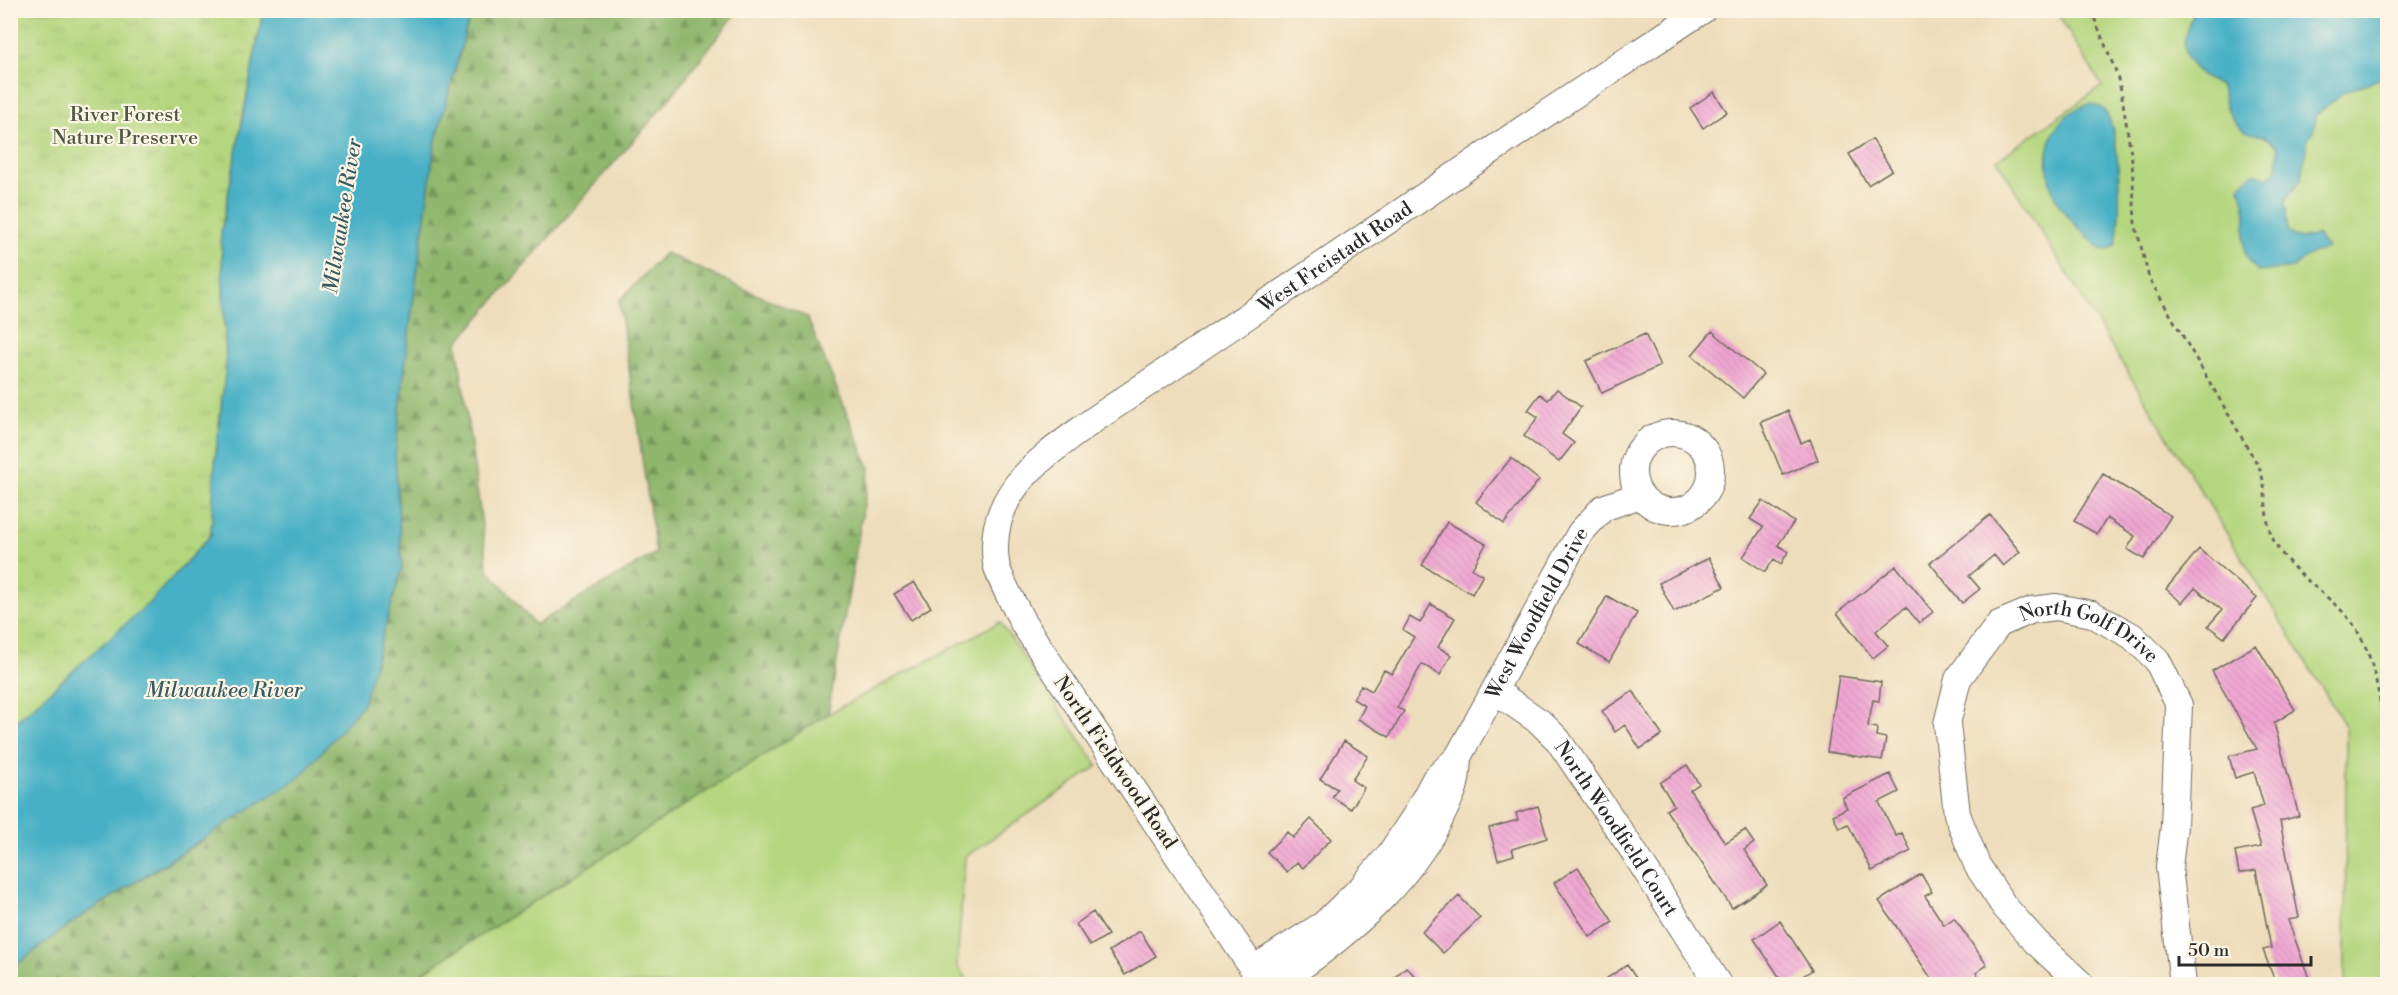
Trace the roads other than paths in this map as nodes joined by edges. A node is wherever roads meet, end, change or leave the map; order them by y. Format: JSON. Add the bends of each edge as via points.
{"nodes":[{"id":1,"x":1703,"y":10,"type":"edge"},
{"id":2,"x":1640,"y":495,"type":"dead end"},
{"id":3,"x":998,"y":529,"type":"joint"},
{"id":4,"x":1495,"y":691,"type":"junction"},
{"id":5,"x":1331,"y":932,"type":"junction"},
{"id":6,"x":1258,"y":977,"type":"edge"},
{"id":7,"x":1276,"y":984,"type":"edge"},
{"id":8,"x":1718,"y":984,"type":"edge"},
{"id":9,"x":2081,"y":984,"type":"edge"},
{"id":10,"x":2183,"y":984,"type":"edge"}],
"edges":[{"from":1,"to":3,"type":"street","name":"West Freistadt Road","via":[[1086,425],[1032,466],[1008,496]]},
{"from":2,"to":4,"type":"street","name":"West Woodfield Drive","via":[[1603,508],[1580,533]]},
{"from":3,"to":6,"type":"street","name":"North Fieldwood Road","via":[[996,564],[1023,622]]},
{"from":4,"to":5,"type":"street","name":"West Woodfield Drive","via":[[1458,757],[1453,792],[1433,830],[1399,860],[1379,902]]},
{"from":4,"to":8,"type":"street","name":"North Woodfield Court","via":[[1534,717],[1558,740]]},
{"from":5,"to":6,"type":"street","name":"West Woodfield Drive"},
{"from":5,"to":7,"type":"street","name":"West Woodfield Drive"},
{"from":9,"to":10,"type":"street","name":"North Golf Drive","via":[[2004,906],[1977,865],[1957,814],[1947,724],[1958,679],[1999,624],[2032,610],[2056,607],[2092,614],[2132,636],[2157,660],[2179,705],[2175,826],[2169,867]]}]}
